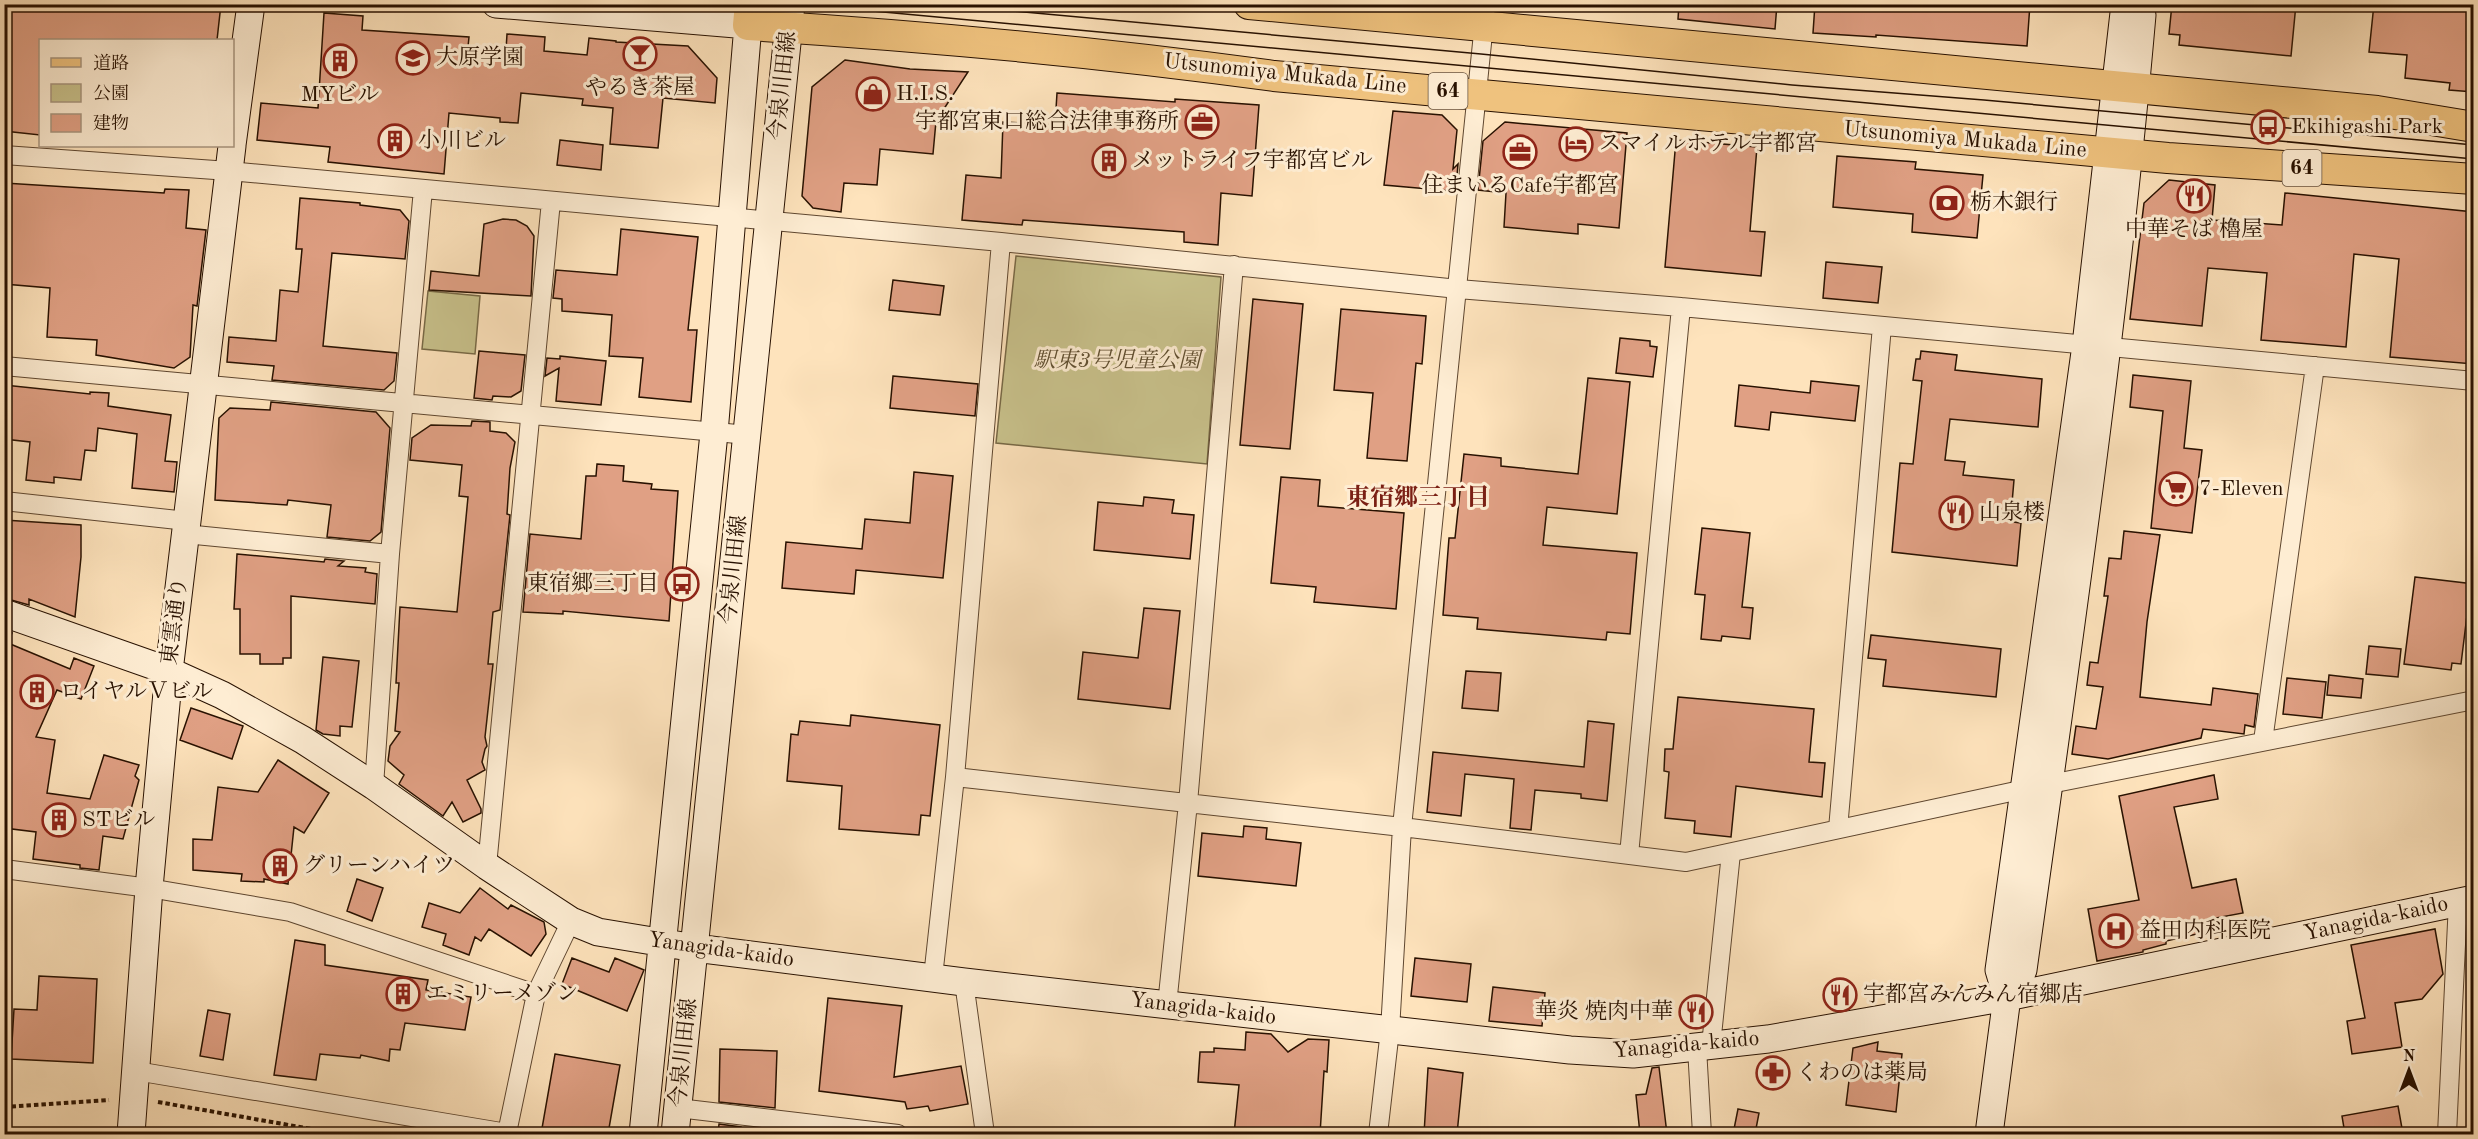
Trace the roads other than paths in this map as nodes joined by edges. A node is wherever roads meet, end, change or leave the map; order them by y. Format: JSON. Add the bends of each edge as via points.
{"nodes":[{"id":1,"x":251,"y":4,"type":"edge"},
{"id":2,"x":496,"y":4,"type":"edge"},
{"id":3,"x":1249,"y":4,"type":"edge"},
{"id":4,"x":2125,"y":4,"type":"edge"},
{"id":5,"x":2143,"y":4,"type":"edge"},
{"id":6,"x":749,"y":15,"type":"edge"},
{"id":7,"x":1485,"y":15,"type":"edge"},
{"id":8,"x":790,"y":16,"type":"edge"},
{"id":9,"x":2126,"y":87,"type":"junction"},
{"id":10,"x":1478,"y":94,"type":"junction"},
{"id":11,"x":2377,"y":111,"type":"junction"},
{"id":12,"x":2474,"y":115,"type":"edge"},
{"id":13,"x":2474,"y":127,"type":"edge"},
{"id":14,"x":234,"y":132,"type":"edge"},
{"id":15,"x":231,"y":154,"type":"edge"},
{"id":16,"x":2119,"y":154,"type":"junction"},
{"id":17,"x":4,"y":155,"type":"edge"},
{"id":18,"x":2474,"y":179,"type":"edge"},
{"id":19,"x":423,"y":189,"type":"junction"},
{"id":20,"x":552,"y":201,"type":"junction"},
{"id":21,"x":730,"y":217,"type":"junction"},
{"id":22,"x":770,"y":221,"type":"junction"},
{"id":23,"x":1001,"y":242,"type":"junction"},
{"id":24,"x":1234,"y":265,"type":"junction"},
{"id":25,"x":1458,"y":289,"type":"junction"},
{"id":26,"x":1681,"y":307,"type":"junction"},
{"id":27,"x":1882,"y":326,"type":"junction"},
{"id":28,"x":2096,"y":346,"type":"junction"},
{"id":29,"x":4,"y":366,"type":"edge"},
{"id":30,"x":2315,"y":366,"type":"junction"},
{"id":31,"x":2474,"y":381,"type":"edge"},
{"id":32,"x":204,"y":384,"type":"junction"},
{"id":33,"x":405,"y":404,"type":"junction"},
{"id":34,"x":531,"y":416,"type":"junction"},
{"id":35,"x":714,"y":433,"type":"junction"},
{"id":36,"x":748,"y":435,"type":"junction"},
{"id":37,"x":4,"y":501,"type":"edge"},
{"id":38,"x":186,"y":528,"type":"junction"},
{"id":39,"x":390,"y":554,"type":"junction"},
{"id":40,"x":4,"y":613,"type":"edge"},
{"id":41,"x":169,"y":671,"type":"junction"},
{"id":42,"x":2474,"y":700,"type":"edge"},
{"id":43,"x":2263,"y":741,"type":"junction"},
{"id":44,"x":955,"y":777,"type":"junction"},
{"id":45,"x":374,"y":786,"type":"junction"},
{"id":46,"x":2037,"y":787,"type":"junction"},
{"id":47,"x":1188,"y":803,"type":"junction"},
{"id":48,"x":1402,"y":826,"type":"junction"},
{"id":49,"x":1838,"y":829,"type":"junction"},
{"id":50,"x":1731,"y":853,"type":"junction"},
{"id":51,"x":1629,"y":855,"type":"junction"},
{"id":52,"x":487,"y":866,"type":"junction"},
{"id":53,"x":4,"y":869,"type":"edge"},
{"id":54,"x":149,"y":888,"type":"junction"},
{"id":55,"x":2466,"y":900,"type":"edge"},
{"id":56,"x":571,"y":921,"type":"junction"},
{"id":57,"x":664,"y":944,"type":"junction"},
{"id":58,"x":695,"y":948,"type":"junction"},
{"id":59,"x":933,"y":977,"type":"junction"},
{"id":60,"x":964,"y":982,"type":"junction"},
{"id":61,"x":536,"y":994,"type":"junction"},
{"id":62,"x":2007,"y":997,"type":"junction"},
{"id":63,"x":1167,"y":1005,"type":"junction"},
{"id":64,"x":1390,"y":1030,"type":"junction"},
{"id":65,"x":1704,"y":1047,"type":"junction"},
{"id":66,"x":136,"y":1071,"type":"junction"},
{"id":67,"x":678,"y":1108,"type":"junction"},
{"id":68,"x":131,"y":1134,"type":"edge"},
{"id":69,"x":643,"y":1134,"type":"edge"},
{"id":70,"x":675,"y":1134,"type":"edge"},
{"id":71,"x":898,"y":1134,"type":"edge"},
{"id":72,"x":985,"y":1134,"type":"edge"},
{"id":73,"x":1378,"y":1134,"type":"edge"},
{"id":74,"x":1702,"y":1134,"type":"edge"},
{"id":75,"x":1989,"y":1134,"type":"edge"},
{"id":76,"x":2447,"y":1134,"type":"edge"}],
"edges":[{"from":1,"to":14,"type":"street","name":"東雲通り"},
{"from":2,"to":6,"type":"street"},
{"from":3,"to":7,"type":"main road"},
{"from":4,"to":9,"type":"street"},
{"from":5,"to":9,"type":"street"},
{"from":6,"to":8,"type":"main road","name":"Utsunomiya Mukada Line","number":"64"},
{"from":6,"to":21,"type":"street","name":"今泉川田線"},
{"from":7,"to":9,"type":"main road"},
{"from":7,"to":10,"type":"street"},
{"from":8,"to":10,"type":"main road","name":"Utsunomiya Mukada Line","number":"64","via":[[865,32]]},
{"from":8,"to":22,"type":"street","name":"今泉川田線"},
{"from":9,"to":11,"type":"main road"},
{"from":9,"to":16,"type":"street"},
{"from":10,"to":16,"type":"main road","name":"Utsunomiya Mukada Line","number":"64"},
{"from":10,"to":25,"type":"street"},
{"from":11,"to":12,"type":"main road"},
{"from":11,"to":13,"type":"main road"},
{"from":15,"to":17,"type":"street"},
{"from":15,"to":19,"type":"street"},
{"from":15,"to":32,"type":"street","name":"東雲通り"},
{"from":16,"to":18,"type":"main road","name":"Utsunomiya Mukada Line","number":"64"},
{"from":16,"to":28,"type":"street"},
{"from":19,"to":20,"type":"street"},
{"from":19,"to":33,"type":"street"},
{"from":20,"to":21,"type":"street"},
{"from":20,"to":34,"type":"street"},
{"from":21,"to":22,"type":"street"},
{"from":21,"to":35,"type":"street","name":"今泉川田線"},
{"from":22,"to":23,"type":"street"},
{"from":22,"to":36,"type":"street","name":"今泉川田線"},
{"from":23,"to":24,"type":"street"},
{"from":23,"to":44,"type":"street"},
{"from":24,"to":25,"type":"street"},
{"from":24,"to":47,"type":"street"},
{"from":25,"to":26,"type":"street"},
{"from":25,"to":48,"type":"street"},
{"from":26,"to":27,"type":"street"},
{"from":26,"to":51,"type":"street"},
{"from":27,"to":28,"type":"street"},
{"from":27,"to":49,"type":"street"},
{"from":28,"to":30,"type":"street"},
{"from":28,"to":46,"type":"street"},
{"from":29,"to":32,"type":"street"},
{"from":30,"to":31,"type":"street"},
{"from":30,"to":43,"type":"street"},
{"from":32,"to":33,"type":"street"},
{"from":32,"to":38,"type":"street","name":"東雲通り"},
{"from":33,"to":34,"type":"street"},
{"from":33,"to":39,"type":"street"},
{"from":34,"to":35,"type":"street"},
{"from":34,"to":52,"type":"street"},
{"from":35,"to":36,"type":"street"},
{"from":35,"to":57,"type":"street","name":"今泉川田線"},
{"from":36,"to":58,"type":"street","name":"今泉川田線"},
{"from":37,"to":38,"type":"street"},
{"from":38,"to":39,"type":"street"},
{"from":38,"to":41,"type":"street","name":"東雲通り"},
{"from":39,"to":45,"type":"street"},
{"from":40,"to":41,"type":"street","name":"Yanagida-kaido"},
{"from":41,"to":45,"type":"street","name":"Yanagida-kaido","via":[[222,695]]},
{"from":41,"to":54,"type":"street","name":"東雲通り"},
{"from":42,"to":43,"type":"street"},
{"from":43,"to":46,"type":"street"},
{"from":44,"to":47,"type":"street"},
{"from":44,"to":59,"type":"street"},
{"from":45,"to":52,"type":"street","name":"Yanagida-kaido"},
{"from":46,"to":49,"type":"street"},
{"from":46,"to":62,"type":"street","via":[[1999,970]]},
{"from":47,"to":48,"type":"street"},
{"from":47,"to":63,"type":"street"},
{"from":48,"to":51,"type":"street"},
{"from":48,"to":64,"type":"street"},
{"from":49,"to":50,"type":"street"},
{"from":50,"to":51,"type":"street","via":[[1686,862]]},
{"from":50,"to":65,"type":"street"},
{"from":52,"to":56,"type":"street","name":"Yanagida-kaido"},
{"from":53,"to":54,"type":"street"},
{"from":54,"to":61,"type":"street","via":[[290,912]]},
{"from":54,"to":66,"type":"street","name":"東雲通り"},
{"from":55,"to":62,"type":"street","name":"Yanagida-kaido"},
{"from":55,"to":76,"type":"street"},
{"from":56,"to":57,"type":"street","name":"Yanagida-kaido","via":[[598,932]]},
{"from":56,"to":61,"type":"street"},
{"from":57,"to":58,"type":"street","name":"Yanagida-kaido"},
{"from":57,"to":69,"type":"street","name":"今泉川田線"},
{"from":58,"to":59,"type":"street","name":"Yanagida-kaido"},
{"from":58,"to":67,"type":"street","name":"今泉川田線"},
{"from":59,"to":60,"type":"street","name":"Yanagida-kaido"},
{"from":60,"to":63,"type":"street","name":"Yanagida-kaido"},
{"from":60,"to":72,"type":"street"},
{"from":61,"to":66,"type":"street","via":[[507,1133]]},
{"from":62,"to":65,"type":"street","name":"Yanagida-kaido"},
{"from":62,"to":75,"type":"street"},
{"from":63,"to":64,"type":"street","name":"Yanagida-kaido"},
{"from":64,"to":65,"type":"street","name":"Yanagida-kaido","via":[[1623,1054]]},
{"from":64,"to":73,"type":"street"},
{"from":65,"to":74,"type":"street"},
{"from":66,"to":68,"type":"street","name":"東雲通り"},
{"from":67,"to":70,"type":"street","name":"今泉川田線"},
{"from":67,"to":71,"type":"street"}]}
